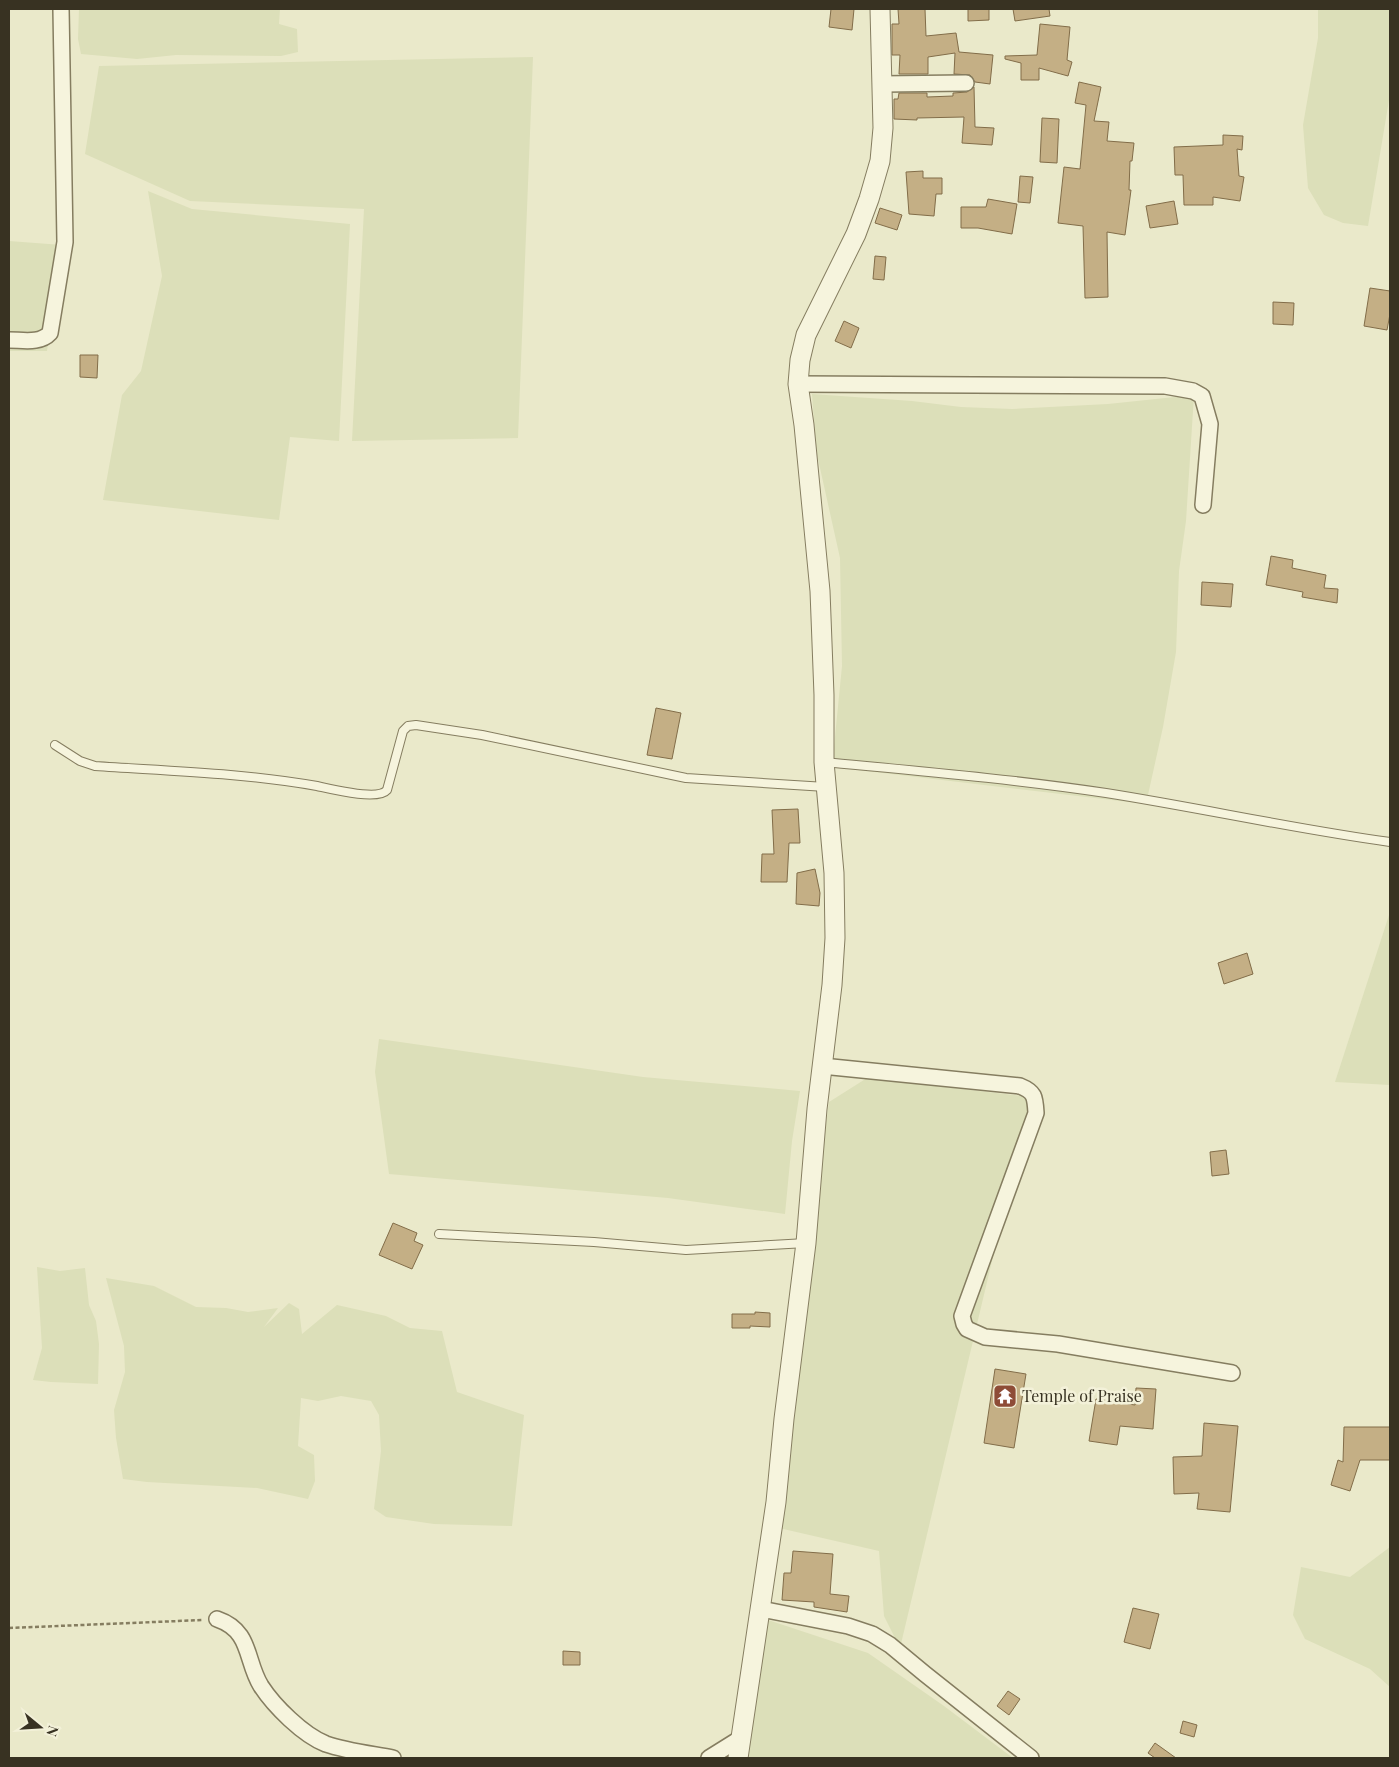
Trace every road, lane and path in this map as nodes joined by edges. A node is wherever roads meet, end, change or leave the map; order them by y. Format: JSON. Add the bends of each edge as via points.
{"nodes":[{"id":1,"x":61,"y":9,"type":"edge"},
{"id":2,"x":880,"y":9,"type":"edge"},
{"id":3,"x":966,"y":83,"type":"dead end"},
{"id":4,"x":882,"y":84,"type":"junction"},
{"id":5,"x":9,"y":340,"type":"edge"},
{"id":6,"x":798,"y":384,"type":"junction"},
{"id":7,"x":1203,"y":505,"type":"dead end"},
{"id":8,"x":55,"y":745,"type":"dead end"},
{"id":9,"x":824,"y":762,"type":"junction"},
{"id":10,"x":826,"y":787,"type":"junction"},
{"id":11,"x":1390,"y":842,"type":"edge"},
{"id":12,"x":822,"y":1066,"type":"junction"},
{"id":13,"x":439,"y":1234,"type":"dead end"},
{"id":14,"x":806,"y":1243,"type":"junction"},
{"id":15,"x":1232,"y":1373,"type":"dead end"},
{"id":16,"x":761,"y":1609,"type":"junction"},
{"id":17,"x":218,"y":1619,"type":"joint"},
{"id":18,"x":9,"y":1628,"type":"edge"},
{"id":19,"x":741,"y":1738,"type":"junction"},
{"id":20,"x":393,"y":1758,"type":"edge"},
{"id":21,"x":709,"y":1758,"type":"edge"},
{"id":22,"x":738,"y":1758,"type":"edge"},
{"id":23,"x":1031,"y":1758,"type":"edge"}],
"edges":[{"from":1,"to":5,"type":"street","via":[[65,242],[50,333],[37,341]]},
{"from":2,"to":4,"type":"street"},
{"from":3,"to":4,"type":"street"},
{"from":4,"to":6,"type":"street","via":[[884,128],[880,161],[856,234],[806,335]]},
{"from":6,"to":7,"type":"street","via":[[1165,386],[1193,391],[1202,396],[1210,424]]},
{"from":6,"to":9,"type":"street","via":[[820,590]]},
{"from":8,"to":10,"type":"lane","via":[[80,761],[95,766],[272,778],[380,795],[387,790],[403,731],[416,725],[482,735],[686,778]]},
{"from":9,"to":10,"type":"street"},
{"from":9,"to":11,"type":"lane","via":[[1041,784]]},
{"from":10,"to":12,"type":"street","via":[[834,873],[834,938]]},
{"from":12,"to":14,"type":"street"},
{"from":12,"to":15,"type":"street","via":[[1020,1086],[1030,1090],[1035,1098],[1036,1113],[962,1316],[967,1329],[985,1338],[1058,1344]]},
{"from":13,"to":14,"type":"lane","via":[[686,1250]]},
{"from":14,"to":16,"type":"street"},
{"from":16,"to":19,"type":"street"},
{"from":16,"to":23,"type":"street","via":[[848,1626],[872,1634],[890,1644]]},
{"from":17,"to":18,"type":"path"},
{"from":17,"to":20,"type":"street","via":[[237,1629],[260,1685],[279,1708],[306,1732],[326,1744]]},
{"from":19,"to":21,"type":"street"},
{"from":19,"to":22,"type":"street"}]}
